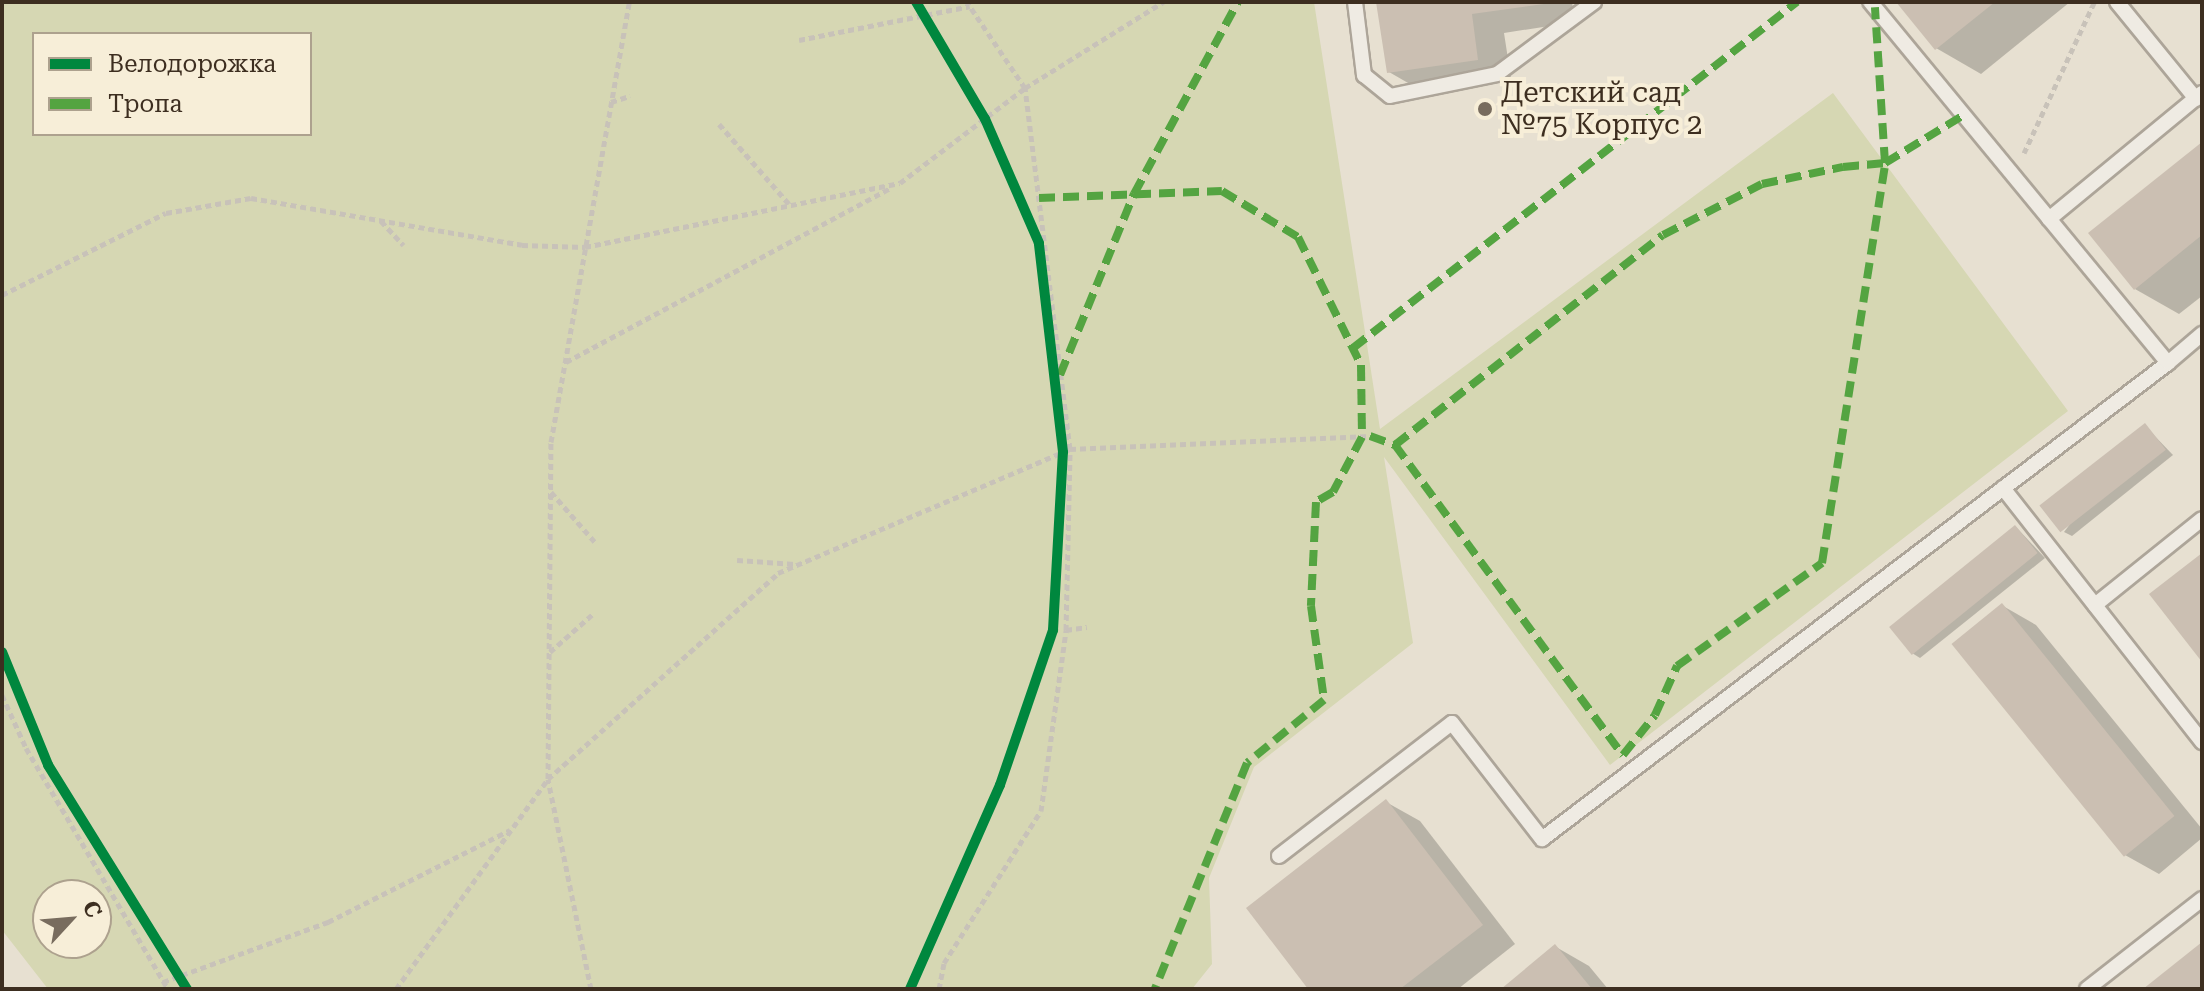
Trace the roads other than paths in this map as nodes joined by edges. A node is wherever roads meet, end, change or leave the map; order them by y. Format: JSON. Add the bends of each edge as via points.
{"nodes":[{"id":1,"x":1355,"y":2,"type":"edge"},
{"id":2,"x":1594,"y":2,"type":"edge"},
{"id":3,"x":1870,"y":2,"type":"edge"},
{"id":4,"x":2117,"y":2,"type":"edge"},
{"id":5,"x":2199,"y":96,"type":"edge"},
{"id":6,"x":2049,"y":219,"type":"junction"},
{"id":7,"x":2202,"y":334,"type":"edge"},
{"id":8,"x":2168,"y":363,"type":"junction"},
{"id":9,"x":2003,"y":488,"type":"junction"},
{"id":10,"x":2202,"y":519,"type":"edge"},
{"id":11,"x":2095,"y":605,"type":"junction"},
{"id":12,"x":2202,"y":742,"type":"edge"},
{"id":13,"x":1279,"y":856,"type":"dead end"},
{"id":14,"x":2202,"y":899,"type":"edge"},
{"id":15,"x":2087,"y":989,"type":"edge"}],
"edges":[{"from":1,"to":2,"type":"lane","via":[[1364,75],[1390,96],[1497,74]]},
{"from":3,"to":6,"type":"lane"},
{"from":4,"to":5,"type":"lane"},
{"from":5,"to":6,"type":"lane"},
{"from":6,"to":8,"type":"lane"},
{"from":7,"to":8,"type":"lane"},
{"from":8,"to":9,"type":"lane"},
{"from":9,"to":11,"type":"lane"},
{"from":9,"to":13,"type":"lane","via":[[1542,839],[1452,723]]},
{"from":10,"to":11,"type":"lane"},
{"from":11,"to":12,"type":"lane"},
{"from":14,"to":15,"type":"lane"}]}
